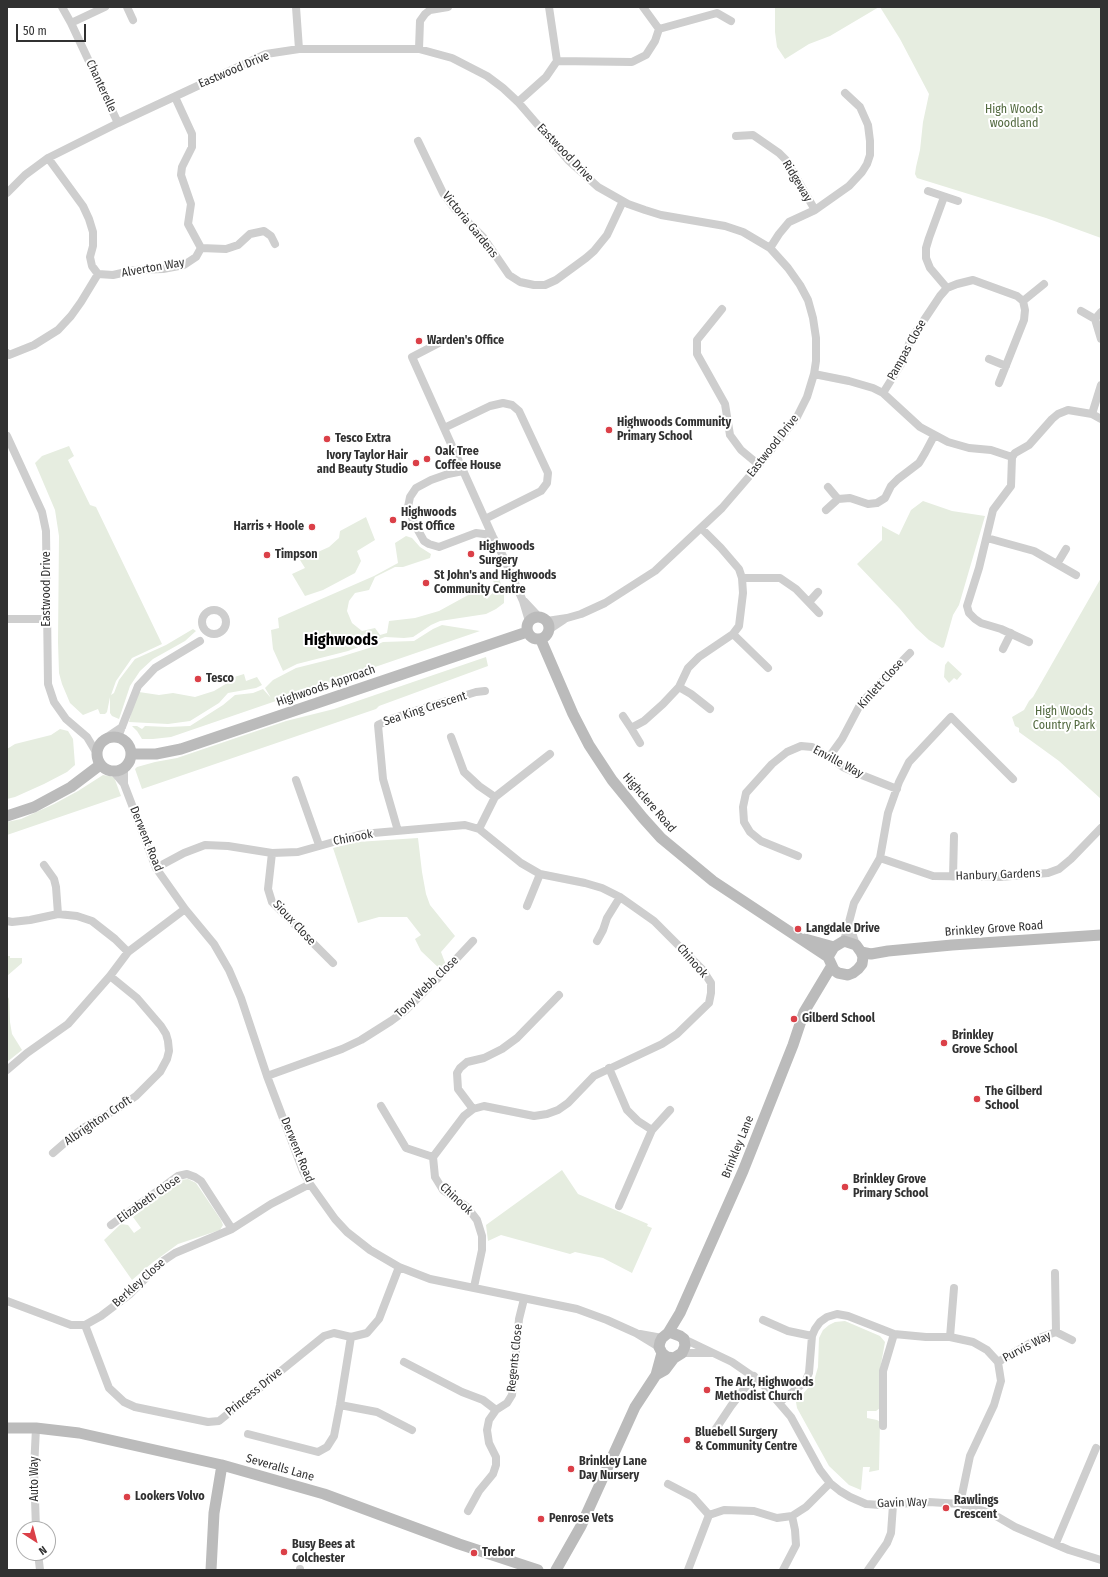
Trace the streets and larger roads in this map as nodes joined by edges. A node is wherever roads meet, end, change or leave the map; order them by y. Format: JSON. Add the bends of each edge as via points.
{"nodes":[{"id":1,"x":62,"y":7,"type":"edge"},
{"id":2,"x":105,"y":7,"type":"edge"},
{"id":3,"x":127,"y":7,"type":"edge"},
{"id":4,"x":296,"y":7,"type":"edge"},
{"id":5,"x":448,"y":7,"type":"edge"},
{"id":6,"x":643,"y":7,"type":"edge"},
{"id":7,"x":547,"y":9,"type":"edge"},
{"id":8,"x":717,"y":10,"type":"edge"},
{"id":9,"x":133,"y":20,"type":"dead end"},
{"id":10,"x":731,"y":21,"type":"dead end"},
{"id":11,"x":72,"y":23,"type":"junction"},
{"id":12,"x":659,"y":29,"type":"junction"},
{"id":13,"x":299,"y":49,"type":"junction"},
{"id":14,"x":419,"y":49,"type":"junction"},
{"id":15,"x":557,"y":62,"type":"junction"},
{"id":16,"x":845,"y":93,"type":"dead end"},
{"id":17,"x":175,"y":97,"type":"junction"},
{"id":18,"x":518,"y":102,"type":"junction"},
{"id":19,"x":118,"y":123,"type":"junction"},
{"id":20,"x":736,"y":136,"type":"dead end"},
{"id":21,"x":418,"y":141,"type":"dead end"},
{"id":22,"x":48,"y":158,"type":"junction"},
{"id":23,"x":928,"y":192,"type":"dead end"},
{"id":24,"x":7,"y":193,"type":"edge"},
{"id":25,"x":944,"y":197,"type":"junction"},
{"id":26,"x":623,"y":201,"type":"junction"},
{"id":27,"x":958,"y":201,"type":"dead end"},
{"id":28,"x":815,"y":210,"type":"junction"},
{"id":29,"x":275,"y":244,"type":"dead end"},
{"id":30,"x":201,"y":248,"type":"junction"},
{"id":31,"x":770,"y":248,"type":"junction"},
{"id":32,"x":98,"y":274,"type":"junction"},
{"id":33,"x":1044,"y":284,"type":"dead end"},
{"id":34,"x":947,"y":288,"type":"junction"},
{"id":35,"x":1023,"y":301,"type":"junction"},
{"id":36,"x":722,"y":309,"type":"dead end"},
{"id":37,"x":1082,"y":311,"type":"dead end"},
{"id":38,"x":1101,"y":312,"type":"edge"},
{"id":39,"x":1095,"y":319,"type":"junction"},
{"id":40,"x":1101,"y":338,"type":"edge"},
{"id":41,"x":439,"y":343,"type":"dead end"},
{"id":42,"x":7,"y":353,"type":"edge"},
{"id":43,"x":989,"y":359,"type":"dead end"},
{"id":44,"x":1006,"y":366,"type":"junction"},
{"id":45,"x":814,"y":374,"type":"junction"},
{"id":46,"x":999,"y":383,"type":"dead end"},
{"id":47,"x":1101,"y":385,"type":"edge"},
{"id":48,"x":883,"y":393,"type":"junction"},
{"id":49,"x":1092,"y":414,"type":"junction"},
{"id":50,"x":1101,"y":419,"type":"edge"},
{"id":51,"x":444,"y":428,"type":"junction"},
{"id":52,"x":7,"y":436,"type":"edge"},
{"id":53,"x":934,"y":436,"type":"junction"},
{"id":54,"x":1012,"y":457,"type":"junction"},
{"id":55,"x":759,"y":465,"type":"junction"},
{"id":56,"x":463,"y":471,"type":"junction"},
{"id":57,"x":828,"y":487,"type":"dead end"},
{"id":58,"x":838,"y":499,"type":"junction"},
{"id":59,"x":826,"y":510,"type":"dead end"},
{"id":60,"x":485,"y":519,"type":"junction"},
{"id":61,"x":701,"y":528,"type":"junction"},
{"id":62,"x":492,"y":535,"type":"junction"},
{"id":63,"x":987,"y":538,"type":"junction"},
{"id":64,"x":1066,"y":550,"type":"dead end"},
{"id":65,"x":1057,"y":564,"type":"junction"},
{"id":66,"x":1076,"y":575,"type":"dead end"},
{"id":67,"x":742,"y":578,"type":"junction"},
{"id":68,"x":818,"y":592,"type":"dead end"},
{"id":69,"x":808,"y":602,"type":"junction"},
{"id":70,"x":819,"y":613,"type":"dead end"},
{"id":71,"x":7,"y":619,"type":"edge"},
{"id":72,"x":47,"y":619,"type":"junction"},
{"id":73,"x":539,"y":624,"type":"junction"},
{"id":74,"x":205,"y":630,"type":"junction"},
{"id":75,"x":1011,"y":633,"type":"junction"},
{"id":76,"x":214,"y":634,"type":"junction"},
{"id":77,"x":733,"y":634,"type":"junction"},
{"id":78,"x":541,"y":640,"type":"junction"},
{"id":79,"x":200,"y":641,"type":"junction"},
{"id":80,"x":1028,"y":642,"type":"dead end"},
{"id":81,"x":1003,"y":649,"type":"dead end"},
{"id":82,"x":910,"y":653,"type":"dead end"},
{"id":83,"x":768,"y":668,"type":"dead end"},
{"id":84,"x":679,"y":687,"type":"junction"},
{"id":85,"x":485,"y":691,"type":"dead end"},
{"id":86,"x":710,"y":709,"type":"dead end"},
{"id":87,"x":623,"y":716,"type":"dead end"},
{"id":88,"x":123,"y":726,"type":"junction"},
{"id":89,"x":631,"y":728,"type":"junction"},
{"id":90,"x":118,"y":737,"type":"junction"},
{"id":91,"x":451,"y":737,"type":"dead end"},
{"id":92,"x":640,"y":743,"type":"dead end"},
{"id":93,"x":100,"y":744,"type":"junction"},
{"id":94,"x":131,"y":754,"type":"junction"},
{"id":95,"x":550,"y":754,"type":"dead end"},
{"id":96,"x":829,"y":756,"type":"junction"},
{"id":97,"x":100,"y":765,"type":"junction"},
{"id":98,"x":124,"y":769,"type":"junction"},
{"id":99,"x":113,"y":771,"type":"junction"},
{"id":100,"x":1013,"y":779,"type":"dead end"},
{"id":101,"x":296,"y":780,"type":"dead end"},
{"id":102,"x":124,"y":784,"type":"junction"},
{"id":103,"x":897,"y":789,"type":"junction"},
{"id":104,"x":496,"y":797,"type":"junction"},
{"id":105,"x":7,"y":816,"type":"edge"},
{"id":106,"x":1101,"y":828,"type":"edge"},
{"id":107,"x":479,"y":829,"type":"junction"},
{"id":108,"x":398,"y":831,"type":"junction"},
{"id":109,"x":954,"y":836,"type":"dead end"},
{"id":110,"x":319,"y":845,"type":"junction"},
{"id":111,"x":272,"y":853,"type":"junction"},
{"id":112,"x":798,"y":856,"type":"dead end"},
{"id":113,"x":880,"y":858,"type":"junction"},
{"id":114,"x":44,"y":865,"type":"dead end"},
{"id":115,"x":156,"y":868,"type":"junction"},
{"id":116,"x":540,"y":874,"type":"junction"},
{"id":117,"x":953,"y":876,"type":"junction"},
{"id":118,"x":620,"y":897,"type":"junction"},
{"id":119,"x":527,"y":906,"type":"dead end"},
{"id":120,"x":185,"y":909,"type":"junction"},
{"id":121,"x":58,"y":914,"type":"junction"},
{"id":122,"x":7,"y":921,"type":"edge"},
{"id":123,"x":849,"y":922,"type":"junction"},
{"id":124,"x":1101,"y":935,"type":"edge"},
{"id":125,"x":795,"y":936,"type":"junction"},
{"id":126,"x":473,"y":941,"type":"dead end"},
{"id":127,"x":597,"y":941,"type":"dead end"},
{"id":128,"x":839,"y":944,"type":"junction"},
{"id":129,"x":858,"y":948,"type":"junction"},
{"id":130,"x":888,"y":951,"type":"junction"},
{"id":131,"x":128,"y":952,"type":"junction"},
{"id":132,"x":333,"y":963,"type":"dead end"},
{"id":133,"x":862,"y":964,"type":"junction"},
{"id":134,"x":832,"y":966,"type":"junction"},
{"id":135,"x":110,"y":976,"type":"junction"},
{"id":136,"x":559,"y":995,"type":"dead end"},
{"id":137,"x":609,"y":1068,"type":"junction"},
{"id":138,"x":7,"y":1070,"type":"edge"},
{"id":139,"x":267,"y":1076,"type":"junction"},
{"id":140,"x":382,"y":1106,"type":"dead end"},
{"id":141,"x":473,"y":1110,"type":"junction"},
{"id":142,"x":670,"y":1110,"type":"dead end"},
{"id":143,"x":652,"y":1130,"type":"junction"},
{"id":144,"x":53,"y":1153,"type":"dead end"},
{"id":145,"x":433,"y":1158,"type":"junction"},
{"id":146,"x":310,"y":1184,"type":"junction"},
{"id":147,"x":619,"y":1206,"type":"dead end"},
{"id":148,"x":111,"y":1225,"type":"dead end"},
{"id":149,"x":232,"y":1229,"type":"junction"},
{"id":150,"x":399,"y":1267,"type":"junction"},
{"id":151,"x":1055,"y":1273,"type":"dead end"},
{"id":152,"x":474,"y":1287,"type":"junction"},
{"id":153,"x":954,"y":1288,"type":"dead end"},
{"id":154,"x":524,"y":1299,"type":"junction"},
{"id":155,"x":7,"y":1302,"type":"edge"},
{"id":156,"x":680,"y":1313,"type":"junction"},
{"id":157,"x":764,"y":1320,"type":"dead end"},
{"id":158,"x":85,"y":1325,"type":"junction"},
{"id":159,"x":1056,"y":1332,"type":"junction"},
{"id":160,"x":894,"y":1334,"type":"junction"},
{"id":161,"x":812,"y":1336,"type":"junction"},
{"id":162,"x":351,"y":1337,"type":"junction"},
{"id":163,"x":682,"y":1337,"type":"junction"},
{"id":164,"x":950,"y":1337,"type":"junction"},
{"id":165,"x":1072,"y":1340,"type":"dead end"},
{"id":166,"x":663,"y":1343,"type":"junction"},
{"id":167,"x":712,"y":1353,"type":"junction"},
{"id":168,"x":678,"y":1355,"type":"junction"},
{"id":169,"x":404,"y":1362,"type":"dead end"},
{"id":170,"x":998,"y":1362,"type":"junction"},
{"id":171,"x":656,"y":1375,"type":"junction"},
{"id":172,"x":754,"y":1376,"type":"junction"},
{"id":173,"x":780,"y":1402,"type":"junction"},
{"id":174,"x":340,"y":1405,"type":"junction"},
{"id":175,"x":496,"y":1410,"type":"junction"},
{"id":176,"x":883,"y":1426,"type":"dead end"},
{"id":177,"x":7,"y":1428,"type":"edge"},
{"id":178,"x":36,"y":1428,"type":"junction"},
{"id":179,"x":412,"y":1430,"type":"dead end"},
{"id":180,"x":716,"y":1430,"type":"dead end"},
{"id":181,"x":248,"y":1434,"type":"dead end"},
{"id":182,"x":1096,"y":1448,"type":"dead end"},
{"id":183,"x":222,"y":1465,"type":"junction"},
{"id":184,"x":830,"y":1483,"type":"junction"},
{"id":185,"x":668,"y":1484,"type":"dead end"},
{"id":186,"x":960,"y":1504,"type":"junction"},
{"id":187,"x":893,"y":1505,"type":"junction"},
{"id":188,"x":468,"y":1512,"type":"dead end"},
{"id":189,"x":709,"y":1515,"type":"junction"},
{"id":190,"x":792,"y":1516,"type":"junction"},
{"id":191,"x":36,"y":1521,"type":"edge"},
{"id":192,"x":1056,"y":1544,"type":"junction"},
{"id":193,"x":1101,"y":1560,"type":"edge"},
{"id":194,"x":211,"y":1570,"type":"edge"},
{"id":195,"x":538,"y":1570,"type":"edge"},
{"id":196,"x":556,"y":1570,"type":"edge"},
{"id":197,"x":688,"y":1570,"type":"edge"},
{"id":198,"x":783,"y":1570,"type":"edge"},
{"id":199,"x":868,"y":1570,"type":"edge"}],
"edges":[{"from":1,"to":11,"type":"street","name":"Chanterelle"},
{"from":2,"to":11,"type":"street"},
{"from":3,"to":9,"type":"street"},
{"from":4,"to":13,"type":"street"},
{"from":5,"to":14,"type":"street","via":[[430,10],[420,21]]},
{"from":6,"to":12,"type":"street"},
{"from":7,"to":15,"type":"street"},
{"from":8,"to":10,"type":"street"},
{"from":8,"to":12,"type":"street"},
{"from":11,"to":19,"type":"street","name":"Chanterelle"},
{"from":12,"to":15,"type":"street","via":[[646,55],[632,62]]},
{"from":13,"to":14,"type":"street","name":"Eastwood Drive"},
{"from":13,"to":17,"type":"street","name":"Eastwood Drive","via":[[266,54]]},
{"from":14,"to":18,"type":"street","name":"Eastwood Drive","via":[[452,58],[474,69],[503,88]]},
{"from":15,"to":18,"type":"street","via":[[546,77]]},
{"from":16,"to":28,"type":"street","via":[[860,108],[868,124],[870,154],[862,172],[849,186]]},
{"from":17,"to":19,"type":"street","name":"Eastwood Drive"},
{"from":17,"to":30,"type":"street","via":[[192,134],[192,147],[181,175],[191,204],[188,224]]},
{"from":18,"to":26,"type":"street","name":"Eastwood Drive","via":[[582,174],[598,187]]},
{"from":19,"to":22,"type":"street","name":"Eastwood Drive"},
{"from":20,"to":28,"type":"street","name":"Ridgeway","via":[[753,135],[779,153],[786,160]]},
{"from":21,"to":26,"type":"street","name":"Victoria Gardens","via":[[443,193],[483,237],[509,275],[520,282],[545,285],[586,258],[607,235]]},
{"from":22,"to":24,"type":"street","name":"Eastwood Drive","via":[[25,175]]},
{"from":22,"to":32,"type":"street","via":[[83,206],[89,219],[93,246],[90,257],[92,266]]},
{"from":23,"to":25,"type":"street"},
{"from":25,"to":27,"type":"street"},
{"from":25,"to":34,"type":"street","via":[[926,248],[926,258],[930,268]]},
{"from":26,"to":31,"type":"street","name":"Eastwood Drive","via":[[645,210],[744,232]]},
{"from":28,"to":31,"type":"street","via":[[789,222]]},
{"from":29,"to":30,"type":"street","via":[[264,230],[250,234],[238,245],[226,249]]},
{"from":30,"to":32,"type":"street","name":"Alverton Way","via":[[196,257],[184,265],[112,275]]},
{"from":31,"to":45,"type":"street","name":"Eastwood Drive","via":[[788,268],[808,300],[816,338]]},
{"from":32,"to":42,"type":"street","via":[[71,316],[58,330],[34,345],[9,355]]},
{"from":33,"to":35,"type":"street"},
{"from":34,"to":35,"type":"street","via":[[973,280],[1017,296]]},
{"from":34,"to":48,"type":"street","name":"Pampas Close","via":[[910,341],[903,361]]},
{"from":35,"to":44,"type":"street","via":[[1024,320]]},
{"from":36,"to":55,"type":"street","via":[[697,340],[697,354],[725,404],[730,435],[741,450]]},
{"from":37,"to":39,"type":"street"},
{"from":38,"to":39,"type":"street"},
{"from":39,"to":40,"type":"street"},
{"from":41,"to":51,"type":"street","via":[[412,357]]},
{"from":43,"to":44,"type":"street"},
{"from":44,"to":46,"type":"street"},
{"from":45,"to":48,"type":"street","via":[[849,381]]},
{"from":45,"to":55,"type":"street","name":"Eastwood Drive","via":[[797,417]]},
{"from":47,"to":49,"type":"street"},
{"from":48,"to":53,"type":"street","via":[[920,427]]},
{"from":49,"to":50,"type":"street"},
{"from":49,"to":54,"type":"street","via":[[1068,410],[1058,414],[1029,445]]},
{"from":51,"to":56,"type":"street"},
{"from":51,"to":60,"type":"street","via":[[490,406],[502,403],[512,405],[519,411],[548,473],[547,483],[541,491]]},
{"from":52,"to":72,"type":"street","name":"Eastwood Drive","via":[[42,512],[46,531]]},
{"from":53,"to":54,"type":"street","via":[[959,446],[991,450]]},
{"from":53,"to":58,"type":"street","via":[[919,462],[891,486],[885,498],[877,503],[868,504],[850,498]]},
{"from":54,"to":63,"type":"street","via":[[1011,486],[993,510]]},
{"from":55,"to":61,"type":"street","name":"Eastwood Drive","via":[[724,506]]},
{"from":56,"to":60,"type":"street"},
{"from":56,"to":62,"type":"street","via":[[431,480],[416,488],[410,497],[408,507],[414,523],[424,541],[439,547],[476,533]]},
{"from":57,"to":58,"type":"street"},
{"from":58,"to":59,"type":"street"},
{"from":60,"to":62,"type":"street"},
{"from":61,"to":67,"type":"street","via":[[731,559]]},
{"from":61,"to":73,"type":"street","name":"Eastwood Drive","via":[[656,570],[605,603],[581,614]]},
{"from":62,"to":73,"type":"street","via":[[523,601]]},
{"from":63,"to":65,"type":"street","via":[[1034,551]]},
{"from":63,"to":75,"type":"street","via":[[967,606],[969,613],[981,623]]},
{"from":64,"to":65,"type":"street"},
{"from":65,"to":66,"type":"street"},
{"from":67,"to":69,"type":"street","via":[[780,578]]},
{"from":67,"to":77,"type":"street","via":[[742,608],[739,626]]},
{"from":68,"to":69,"type":"street"},
{"from":69,"to":70,"type":"street"},
{"from":71,"to":72,"type":"street"},
{"from":72,"to":93,"type":"street","name":"Eastwood Drive","via":[[48,684],[54,702],[66,719],[87,737]]},
{"from":73,"to":78,"type":"street","via":[[549,634]]},
{"from":73,"to":78,"type":"street","via":[[532,638]]},
{"from":73,"to":94,"type":"street","name":"Highwoods Approach","via":[[181,749],[156,754]]},
{"from":74,"to":76,"type":"street"},
{"from":74,"to":76,"type":"street","via":[[202,617],[208,611],[217,610],[224,615],[226,622],[224,629]]},
{"from":74,"to":79,"type":"street"},
{"from":75,"to":80,"type":"street"},
{"from":75,"to":81,"type":"street"},
{"from":76,"to":79,"type":"street"},
{"from":77,"to":83,"type":"street"},
{"from":77,"to":84,"type":"street","via":[[699,657],[688,668]]},
{"from":78,"to":125,"type":"street","name":"Highclere Road","via":[[573,714],[590,745],[612,780],[643,818],[661,838],[713,881]]},
{"from":79,"to":88,"type":"street","via":[[155,668],[138,686]]},
{"from":82,"to":96,"type":"street","name":"Kinlett Close","via":[[861,703],[842,739]]},
{"from":84,"to":86,"type":"street"},
{"from":84,"to":89,"type":"street","via":[[644,721]]},
{"from":85,"to":108,"type":"street","name":"Sea King Crescent","via":[[424,708],[378,725],[382,779]]},
{"from":87,"to":89,"type":"street"},
{"from":88,"to":90,"type":"street"},
{"from":88,"to":93,"type":"street"},
{"from":89,"to":92,"type":"street"},
{"from":90,"to":93,"type":"street","via":[[110,737]]},
{"from":90,"to":94,"type":"street","via":[[129,746]]},
{"from":91,"to":104,"type":"street","via":[[464,772]]},
{"from":93,"to":97,"type":"street"},
{"from":94,"to":98,"type":"street","via":[[130,761]]},
{"from":95,"to":104,"type":"street"},
{"from":96,"to":103,"type":"street","name":"Enville Way","via":[[843,767]]},
{"from":96,"to":112,"type":"street","name":"Enville Way","via":[[812,747],[801,746],[787,752],[772,764],[746,793],[743,807],[744,822],[750,832],[761,840]]},
{"from":97,"to":99,"type":"street"},
{"from":97,"to":105,"type":"street","via":[[71,787],[34,807]]},
{"from":98,"to":99,"type":"street"},
{"from":98,"to":102,"type":"street","name":"Derwent Road"},
{"from":99,"to":102,"type":"street","name":"Derwent Road"},
{"from":100,"to":103,"type":"street","via":[[951,717],[909,762]]},
{"from":101,"to":110,"type":"street"},
{"from":102,"to":115,"type":"street","name":"Derwent Road"},
{"from":103,"to":113,"type":"street","via":[[888,813]]},
{"from":104,"to":107,"type":"street"},
{"from":106,"to":117,"type":"street","name":"Hanbury Gardens","via":[[1071,859],[1048,873],[1000,877]]},
{"from":107,"to":108,"type":"street","name":"Chinook","via":[[465,825]]},
{"from":107,"to":116,"type":"street","name":"Chinook","via":[[521,863]]},
{"from":108,"to":110,"type":"street","name":"Chinook","via":[[362,834]]},
{"from":109,"to":117,"type":"street"},
{"from":110,"to":111,"type":"street","name":"Chinook","via":[[298,852]]},
{"from":111,"to":115,"type":"street","name":"Chinook","via":[[205,845]]},
{"from":111,"to":132,"type":"street","name":"Sioux Close","via":[[268,890],[272,902]]},
{"from":113,"to":117,"type":"street","name":"Hanbury Gardens","via":[[933,876]]},
{"from":113,"to":123,"type":"street","via":[[854,903]]},
{"from":114,"to":121,"type":"street","via":[[54,879]]},
{"from":115,"to":120,"type":"street","name":"Derwent Road"},
{"from":116,"to":118,"type":"street","name":"Chinook","via":[[584,882]]},
{"from":116,"to":119,"type":"street"},
{"from":118,"to":127,"type":"street"},
{"from":118,"to":137,"type":"street","name":"Chinook","via":[[654,921],[680,945],[702,969],[711,983],[712,993],[708,1003],[677,1034],[662,1044]]},
{"from":120,"to":131,"type":"street"},
{"from":120,"to":139,"type":"street","name":"Derwent Road","via":[[214,944],[229,970]]},
{"from":121,"to":122,"type":"street","via":[[30,920]]},
{"from":121,"to":131,"type":"street","via":[[92,921]]},
{"from":123,"to":128,"type":"street"},
{"from":123,"to":129,"type":"street"},
{"from":124,"to":130,"type":"street","name":"Brinkley Grove Road"},
{"from":125,"to":128,"type":"street","name":"Highclere Road"},
{"from":125,"to":134,"type":"street","name":"Highclere Road"},
{"from":126,"to":139,"type":"street","name":"Tony Webb Close","via":[[406,1010],[390,1021],[342,1049]]},
{"from":128,"to":129,"type":"street"},
{"from":128,"to":134,"type":"street"},
{"from":129,"to":130,"type":"street","name":"Brinkley Grove Road","via":[[871,954]]},
{"from":129,"to":133,"type":"street","via":[[863,957]]},
{"from":130,"to":133,"type":"street","name":"Brinkley Grove Road","via":[[874,961]]},
{"from":131,"to":135,"type":"street"},
{"from":133,"to":134,"type":"street","via":[[848,975]]},
{"from":134,"to":156,"type":"street","name":"Brinkley Lane","via":[[804,1012],[742,1171]]},
{"from":135,"to":138,"type":"street","via":[[68,1024]]},
{"from":135,"to":144,"type":"street","name":"Albrighton Croft","via":[[137,998],[162,1026],[168,1041],[167,1058],[160,1072],[136,1096],[84,1128]]},
{"from":136,"to":141,"type":"street","via":[[517,1038],[502,1049],[484,1058],[467,1062],[460,1068],[457,1073],[458,1089]]},
{"from":137,"to":141,"type":"street","name":"Chinook","via":[[594,1076],[568,1103],[546,1114],[534,1116],[484,1106]]},
{"from":137,"to":143,"type":"street","via":[[627,1110]]},
{"from":139,"to":146,"type":"street","name":"Derwent Road"},
{"from":140,"to":145,"type":"street","via":[[406,1148]]},
{"from":141,"to":145,"type":"street","via":[[464,1116]]},
{"from":142,"to":143,"type":"street"},
{"from":143,"to":147,"type":"street"},
{"from":145,"to":152,"type":"street","name":"Chinook","via":[[435,1177],[443,1190],[467,1207],[477,1220],[482,1236],[482,1250]]},
{"from":146,"to":149,"type":"street","name":"Berkley Close","via":[[271,1204]]},
{"from":146,"to":150,"type":"street","name":"Derwent Road","via":[[325,1207],[347,1232],[370,1250]]},
{"from":148,"to":149,"type":"street","name":"Elizabeth Close","via":[[178,1176],[187,1174],[201,1181]]},
{"from":149,"to":158,"type":"street","name":"Berkley Close","via":[[175,1253],[163,1261],[130,1294]]},
{"from":150,"to":152,"type":"street","name":"Derwent Road","via":[[430,1279]]},
{"from":150,"to":162,"type":"street","name":"Princess Drive","via":[[379,1319],[367,1333]]},
{"from":151,"to":159,"type":"street","name":"Purvis Way"},
{"from":152,"to":154,"type":"street","name":"Derwent Road"},
{"from":153,"to":164,"type":"street"},
{"from":154,"to":166,"type":"street","name":"Derwent Road","via":[[577,1309]]},
{"from":154,"to":175,"type":"street","name":"Regents Close","via":[[518,1326],[512,1395],[507,1403]]},
{"from":155,"to":158,"type":"street","via":[[71,1325]]},
{"from":156,"to":163,"type":"street","name":"Brinkley Lane"},
{"from":156,"to":166,"type":"street","name":"Brinkley Lane"},
{"from":157,"to":161,"type":"street","via":[[788,1331]]},
{"from":158,"to":162,"type":"street","name":"Princess Drive","via":[[109,1388],[124,1402],[135,1407],[208,1422],[219,1421],[324,1336],[334,1333]]},
{"from":159,"to":165,"type":"street","name":"Purvis Way"},
{"from":159,"to":170,"type":"street","name":"Purvis Way","via":[[1039,1338]]},
{"from":160,"to":161,"type":"street","via":[[837,1314],[820,1322]]},
{"from":160,"to":164,"type":"street","via":[[926,1338]]},
{"from":160,"to":176,"type":"street","via":[[883,1371]]},
{"from":161,"to":173,"type":"street","via":[[809,1373],[805,1382]]},
{"from":162,"to":174,"type":"street"},
{"from":163,"to":166,"type":"street","via":[[672,1333]]},
{"from":163,"to":167,"type":"street"},
{"from":163,"to":168,"type":"street","name":"Brinkley Lane","via":[[685,1346]]},
{"from":164,"to":170,"type":"street","via":[[973,1342],[987,1350]]},
{"from":166,"to":168,"type":"street","via":[[667,1357]]},
{"from":166,"to":171,"type":"street","name":"Brinkley Lane"},
{"from":167,"to":168,"type":"street"},
{"from":167,"to":172,"type":"street","name":"Gavin Way"},
{"from":168,"to":171,"type":"street","name":"Brinkley Lane","via":[[665,1370]]},
{"from":169,"to":175,"type":"street","via":[[483,1400]]},
{"from":170,"to":186,"type":"street","via":[[1001,1381],[999,1392],[970,1456]]},
{"from":171,"to":196,"type":"street","name":"Brinkley Lane","via":[[635,1407],[581,1526]]},
{"from":172,"to":173,"type":"street","name":"Gavin Way"},
{"from":172,"to":180,"type":"street","via":[[730,1406]]},
{"from":173,"to":184,"type":"street","name":"Gavin Way"},
{"from":174,"to":179,"type":"street","via":[[377,1412]]},
{"from":174,"to":181,"type":"street","via":[[334,1436],[327,1447],[318,1452]]},
{"from":175,"to":188,"type":"street","name":"Regents Close","via":[[488,1420],[487,1430],[496,1465],[493,1474],[479,1491]]},
{"from":177,"to":178,"type":"street","name":"Severalls Lane"},
{"from":178,"to":183,"type":"street","name":"Severalls Lane","via":[[79,1433]]},
{"from":178,"to":191,"type":"street","name":"Auto Way"},
{"from":182,"to":192,"type":"street"},
{"from":183,"to":194,"type":"street","via":[[214,1513]]},
{"from":183,"to":195,"type":"street","name":"Severalls Lane","via":[[330,1496]]},
{"from":184,"to":187,"type":"street","name":"Gavin Way","via":[[866,1504]]},
{"from":184,"to":190,"type":"street","via":[[806,1507]]},
{"from":185,"to":189,"type":"street","via":[[693,1497]]},
{"from":186,"to":187,"type":"street","name":"Gavin Way","via":[[929,1502]]},
{"from":186,"to":192,"type":"street","name":"Gavin Way","via":[[991,1514]]},
{"from":187,"to":199,"type":"street","via":[[891,1533]]},
{"from":189,"to":190,"type":"street","via":[[724,1510],[754,1511],[777,1518]]},
{"from":189,"to":197,"type":"street"},
{"from":190,"to":198,"type":"street","via":[[796,1545]]},
{"from":192,"to":193,"type":"street","name":"Gavin Way"}]}
